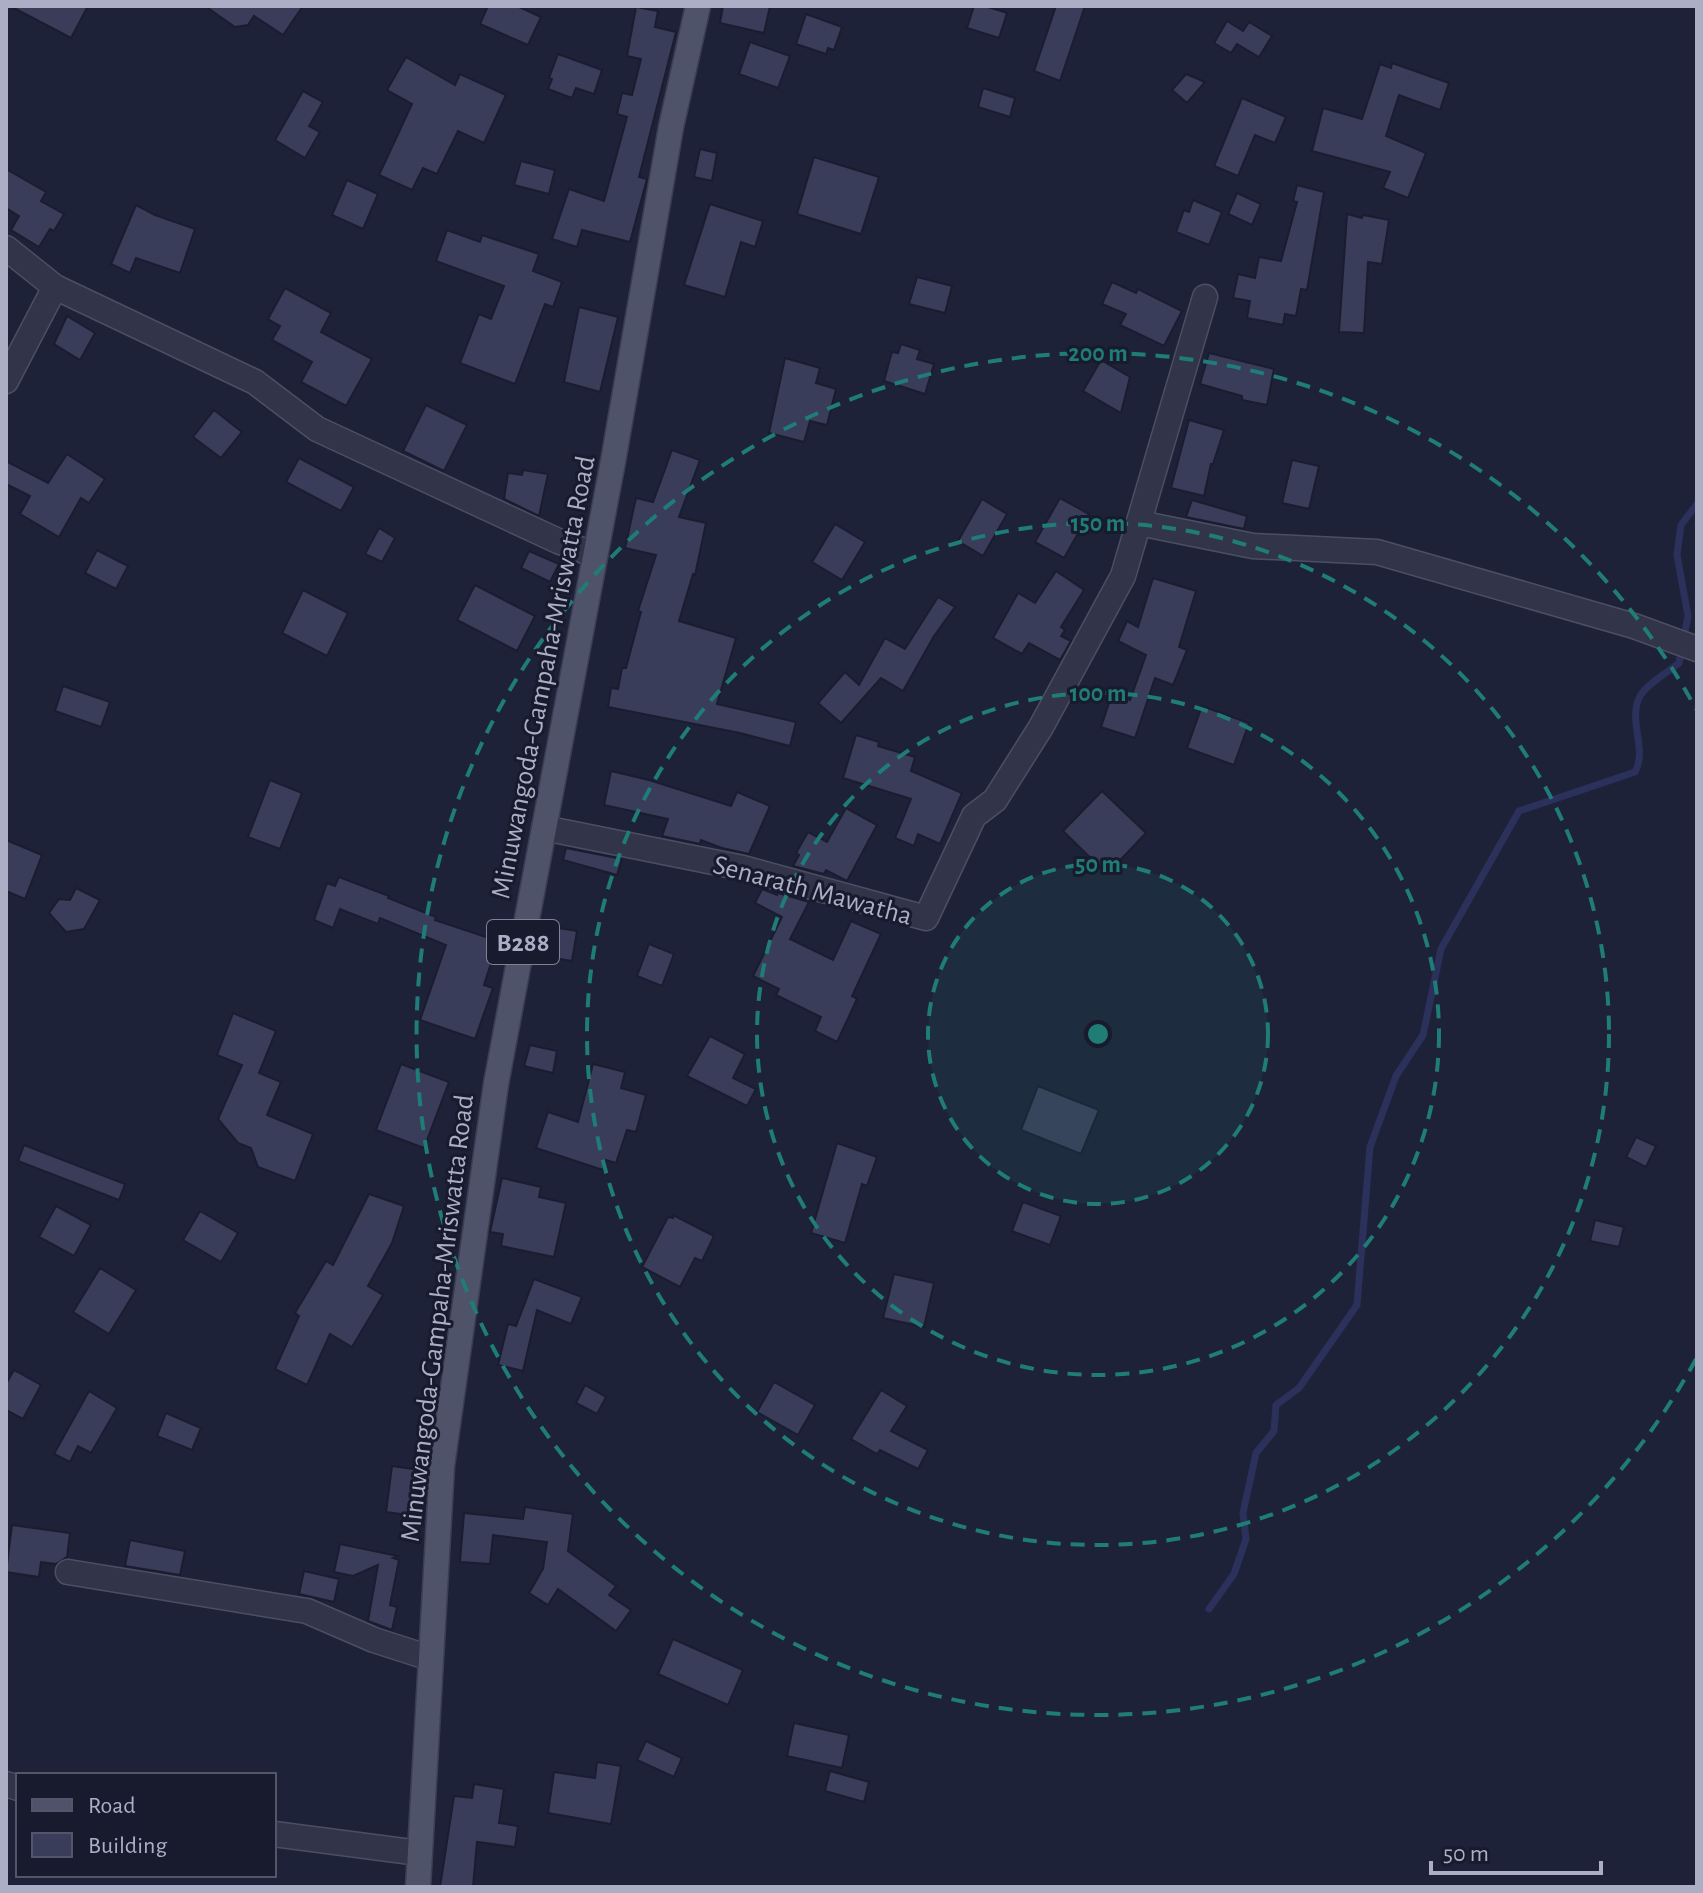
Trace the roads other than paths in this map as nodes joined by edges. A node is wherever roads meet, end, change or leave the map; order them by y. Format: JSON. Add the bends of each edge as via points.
{"nodes":[{"id":1,"x":698,"y":6,"type":"edge"},
{"id":2,"x":6,"y":248,"type":"edge"},
{"id":3,"x":55,"y":287,"type":"junction"},
{"id":4,"x":1205,"y":297,"type":"dead end"},
{"id":5,"x":6,"y":381,"type":"edge"},
{"id":6,"x":1139,"y":523,"type":"junction"},
{"id":7,"x":595,"y":555,"type":"junction"},
{"id":8,"x":1697,"y":649,"type":"edge"},
{"id":9,"x":544,"y":828,"type":"junction"},
{"id":10,"x":68,"y":1572,"type":"dead end"},
{"id":11,"x":430,"y":1658,"type":"junction"},
{"id":12,"x":276,"y":1834,"type":"edge"},
{"id":13,"x":419,"y":1853,"type":"junction"},
{"id":14,"x":418,"y":1887,"type":"edge"}],
"edges":[{"from":1,"to":7,"type":"main road","name":"Minuwangoda-Gampaha-Mriswatta Road","number":"B288","via":[[671,127]]},
{"from":2,"to":3,"type":"street"},
{"from":3,"to":5,"type":"street"},
{"from":3,"to":7,"type":"street","via":[[255,382],[317,429]]},
{"from":4,"to":6,"type":"street","name":"Senarath Mawatha"},
{"from":6,"to":8,"type":"street","via":[[1253,546],[1377,552]]},
{"from":6,"to":9,"type":"street","name":"Senarath Mawatha","via":[[1123,576],[1041,727],[995,800],[974,816],[926,918],[743,868]]},
{"from":7,"to":9,"type":"main road","name":"Minuwangoda-Gampaha-Mriswatta Road","number":"B288"},
{"from":9,"to":11,"type":"main road","name":"Minuwangoda-Gampaha-Mriswatta Road","number":"B288","via":[[496,1084],[442,1466]]},
{"from":10,"to":11,"type":"street","via":[[307,1611]]},
{"from":11,"to":13,"type":"main road","name":"Minuwangoda-Gampaha-Mriswatta Road","number":"B288"},
{"from":12,"to":13,"type":"street"},
{"from":13,"to":14,"type":"main road","name":"Minuwangoda-Gampaha-Mriswatta Road","number":"B288"}]}
